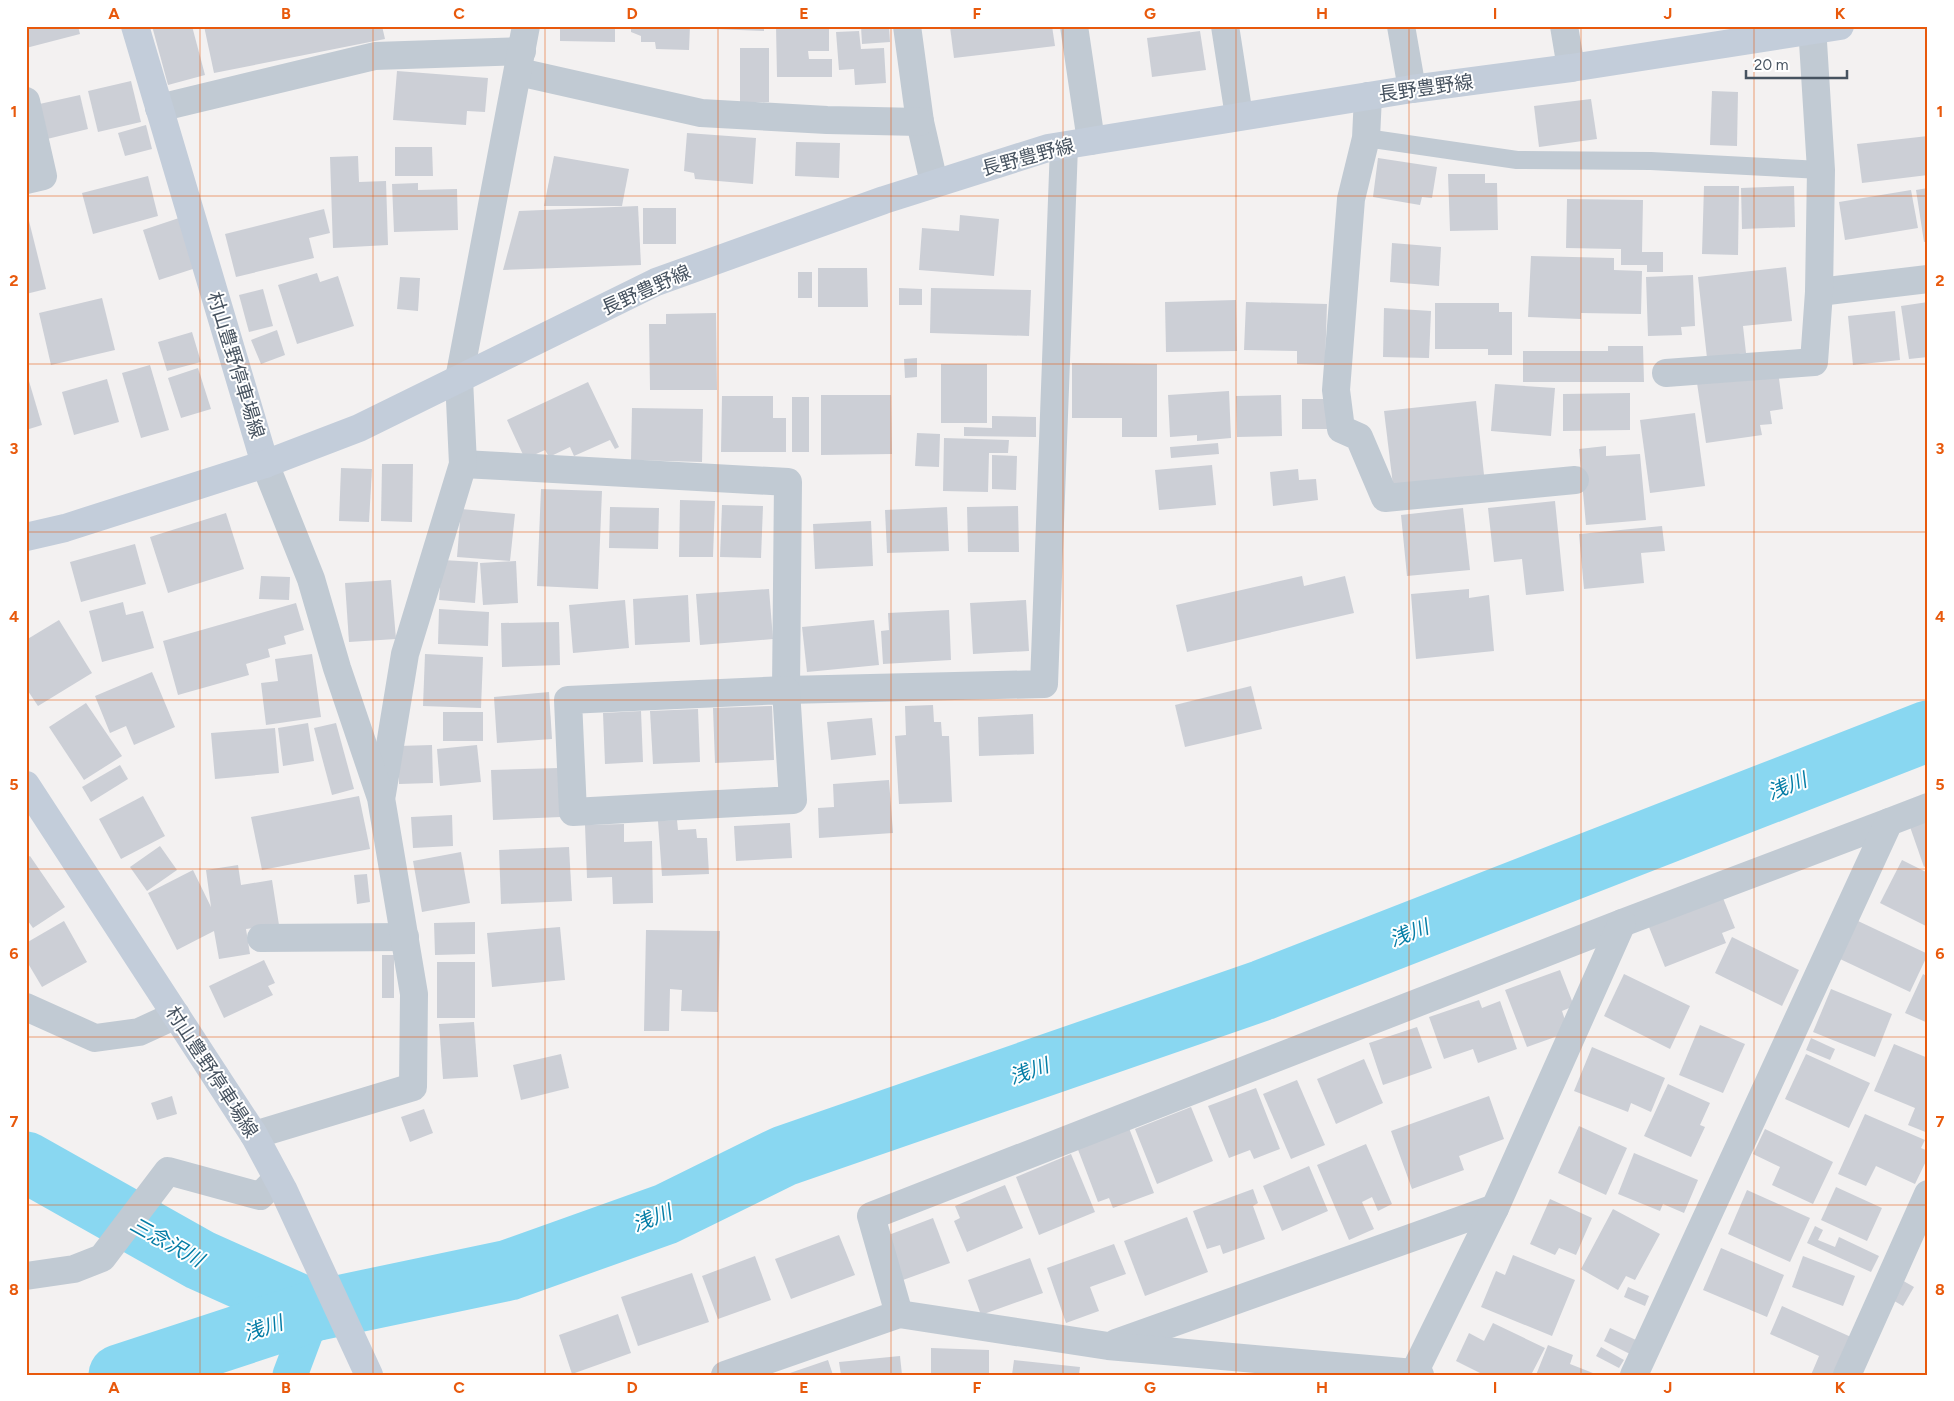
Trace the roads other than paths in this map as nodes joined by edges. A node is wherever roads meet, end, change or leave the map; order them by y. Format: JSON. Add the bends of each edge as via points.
{"nodes":[{"id":1,"x":135,"y":26,"type":"edge"},
{"id":2,"x":907,"y":26,"type":"edge"},
{"id":3,"x":1074,"y":26,"type":"edge"},
{"id":4,"x":1224,"y":26,"type":"edge"},
{"id":5,"x":1401,"y":26,"type":"edge"},
{"id":6,"x":1564,"y":26,"type":"edge"},
{"id":7,"x":1840,"y":26,"type":"edge"},
{"id":8,"x":1812,"y":28,"type":"edge"},
{"id":9,"x":522,"y":50,"type":"edge"},
{"id":10,"x":1571,"y":68,"type":"junction"},
{"id":11,"x":1412,"y":89,"type":"junction"},
{"id":12,"x":1368,"y":96,"type":"junction"},
{"id":13,"x":26,"y":101,"type":"edge"},
{"id":14,"x":159,"y":108,"type":"junction"},
{"id":15,"x":1239,"y":116,"type":"junction"},
{"id":16,"x":920,"y":122,"type":"junction"},
{"id":17,"x":1366,"y":138,"type":"junction"},
{"id":18,"x":1091,"y":141,"type":"junction"},
{"id":19,"x":1064,"y":146,"type":"junction"},
{"id":20,"x":1821,"y":170,"type":"junction"},
{"id":21,"x":26,"y":180,"type":"edge"},
{"id":22,"x":934,"y":183,"type":"junction"},
{"id":23,"x":1928,"y":278,"type":"edge"},
{"id":24,"x":1819,"y":292,"type":"junction"},
{"id":25,"x":1666,"y":373,"type":"dead end"},
{"id":26,"x":459,"y":379,"type":"junction"},
{"id":27,"x":265,"y":464,"type":"junction"},
{"id":28,"x":463,"y":464,"type":"junction"},
{"id":29,"x":1575,"y":480,"type":"dead end"},
{"id":30,"x":26,"y":537,"type":"edge"},
{"id":31,"x":786,"y":690,"type":"junction"},
{"id":32,"x":26,"y":785,"type":"edge"},
{"id":33,"x":381,"y":798,"type":"junction"},
{"id":34,"x":1928,"y":807,"type":"edge"},
{"id":35,"x":1889,"y":822,"type":"junction"},
{"id":36,"x":1622,"y":923,"type":"junction"},
{"id":37,"x":261,"y":938,"type":"dead end"},
{"id":38,"x":405,"y":938,"type":"junction"},
{"id":39,"x":26,"y":1007,"type":"edge"},
{"id":40,"x":176,"y":1015,"type":"junction"},
{"id":41,"x":254,"y":1135,"type":"junction"},
{"id":42,"x":280,"y":1184,"type":"junction"},
{"id":43,"x":1928,"y":1194,"type":"edge"},
{"id":44,"x":1495,"y":1208,"type":"junction"},
{"id":45,"x":26,"y":1276,"type":"edge"},
{"id":46,"x":899,"y":1314,"type":"junction"},
{"id":47,"x":1108,"y":1346,"type":"junction"},
{"id":48,"x":1416,"y":1374,"type":"edge"},
{"id":49,"x":369,"y":1375,"type":"edge"},
{"id":50,"x":725,"y":1375,"type":"edge"},
{"id":51,"x":1634,"y":1375,"type":"edge"},
{"id":52,"x":1847,"y":1375,"type":"edge"}],
"edges":[{"from":1,"to":14,"type":"street","name":"村山豊野停車場線"},
{"from":2,"to":16,"type":"street"},
{"from":3,"to":18,"type":"street"},
{"from":4,"to":15,"type":"street"},
{"from":5,"to":11,"type":"street"},
{"from":6,"to":10,"type":"street"},
{"from":7,"to":8,"type":"street","name":"長野豊野線"},
{"from":8,"to":10,"type":"street","name":"長野豊野線"},
{"from":8,"to":20,"type":"street"},
{"from":9,"to":14,"type":"street","via":[[375,56]]},
{"from":9,"to":16,"type":"street","via":[[701,113]]},
{"from":9,"to":26,"type":"street"},
{"from":10,"to":11,"type":"street","name":"長野豊野線"},
{"from":11,"to":12,"type":"street","name":"長野豊野線"},
{"from":12,"to":15,"type":"street","name":"長野豊野線"},
{"from":12,"to":17,"type":"street"},
{"from":13,"to":21,"type":"street","via":[[43,176]]},
{"from":14,"to":27,"type":"street","name":"村山豊野停車場線"},
{"from":15,"to":18,"type":"street","name":"長野豊野線"},
{"from":16,"to":22,"type":"street"},
{"from":17,"to":20,"type":"lane","via":[[1517,160],[1651,161]]},
{"from":17,"to":29,"type":"street","via":[[1351,200],[1336,390],[1342,429],[1359,437],[1385,498]]},
{"from":18,"to":19,"type":"street","name":"長野豊野線"},
{"from":19,"to":22,"type":"street","name":"長野豊野線"},
{"from":19,"to":31,"type":"street","via":[[1044,684]]},
{"from":20,"to":24,"type":"street"},
{"from":22,"to":26,"type":"street","name":"長野豊野線","via":[[656,282]]},
{"from":23,"to":24,"type":"street"},
{"from":24,"to":25,"type":"street","via":[[1814,362]]},
{"from":26,"to":27,"type":"street","name":"長野豊野線","via":[[359,428]]},
{"from":26,"to":28,"type":"street"},
{"from":27,"to":30,"type":"street","name":"村山豊野停車場線","via":[[65,528]]},
{"from":27,"to":33,"type":"street","via":[[311,579]]},
{"from":28,"to":31,"type":"street","via":[[788,482]]},
{"from":28,"to":33,"type":"street","via":[[405,654]]},
{"from":31,"to":31,"type":"street","via":[[793,800],[573,812],[568,700]]},
{"from":32,"to":40,"type":"street","name":"村山豊野停車場線"},
{"from":33,"to":38,"type":"street"},
{"from":34,"to":35,"type":"street"},
{"from":35,"to":36,"type":"street"},
{"from":35,"to":51,"type":"street"},
{"from":36,"to":44,"type":"street"},
{"from":36,"to":46,"type":"street","via":[[870,1216]]},
{"from":37,"to":38,"type":"street"},
{"from":38,"to":41,"type":"street","via":[[414,994],[413,1087]]},
{"from":39,"to":40,"type":"street","via":[[95,1038],[139,1032]]},
{"from":40,"to":41,"type":"street","name":"村山豊野停車場線"},
{"from":41,"to":42,"type":"street","name":"村山豊野停車場線"},
{"from":42,"to":45,"type":"street","via":[[260,1196],[168,1171],[102,1258],[74,1270]]},
{"from":42,"to":49,"type":"street","name":"村山豊野停車場線"},
{"from":43,"to":52,"type":"street"},
{"from":44,"to":47,"type":"street"},
{"from":44,"to":48,"type":"street"},
{"from":46,"to":47,"type":"street"},
{"from":46,"to":50,"type":"street"},
{"from":47,"to":48,"type":"street"}]}
